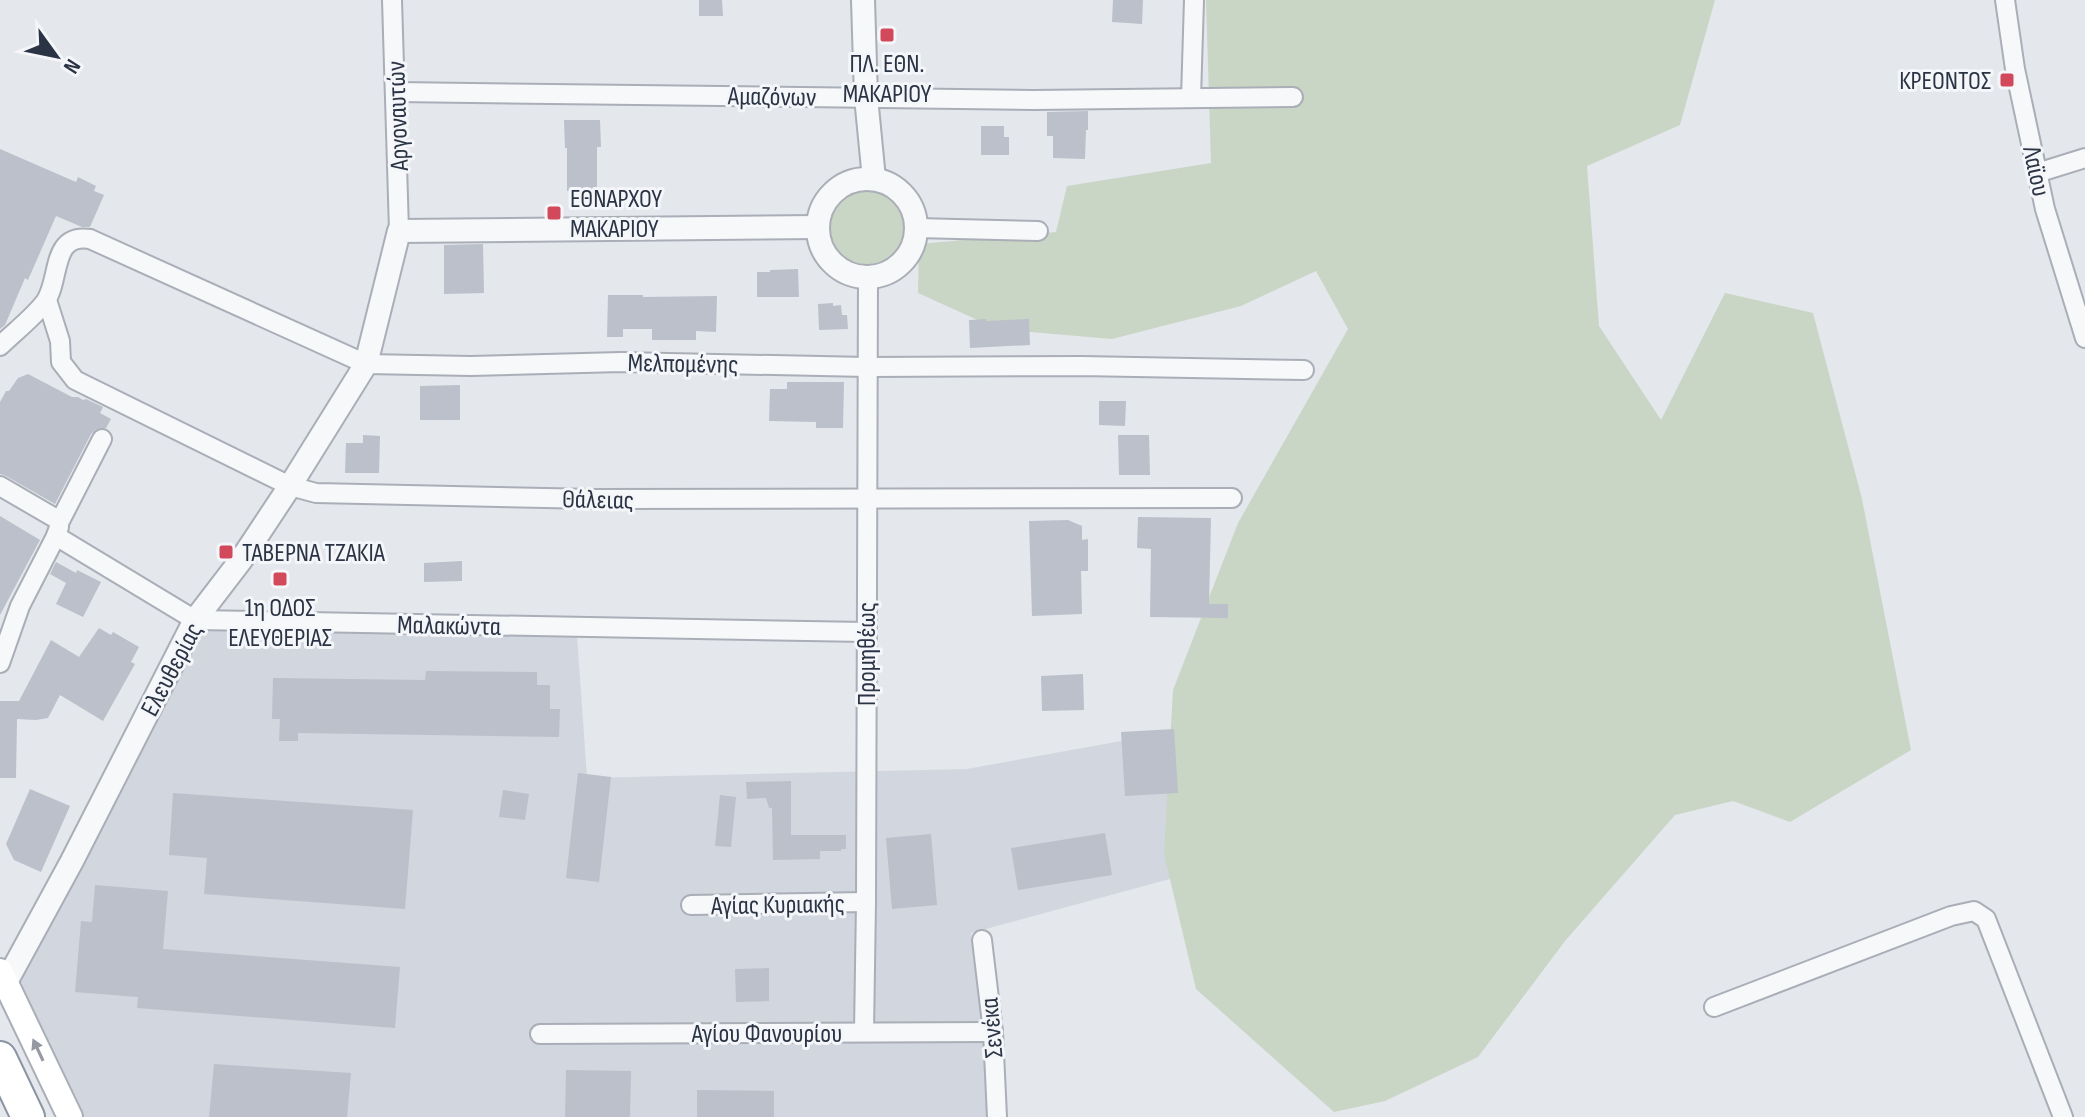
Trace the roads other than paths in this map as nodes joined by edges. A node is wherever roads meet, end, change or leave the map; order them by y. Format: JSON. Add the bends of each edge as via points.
{"nodes":[{"id":1,"x":392,"y":0,"type":"edge"},
{"id":2,"x":863,"y":0,"type":"edge"},
{"id":3,"x":1194,"y":0,"type":"edge"},
{"id":4,"x":2005,"y":0,"type":"edge"},
{"id":5,"x":396,"y":92,"type":"junction"},
{"id":6,"x":866,"y":97,"type":"junction"},
{"id":7,"x":1293,"y":97,"type":"dead end"},
{"id":8,"x":1191,"y":98,"type":"junction"},
{"id":9,"x":2085,"y":158,"type":"edge"},
{"id":10,"x":2037,"y":173,"type":"junction"},
{"id":11,"x":874,"y":179,"type":"junction"},
{"id":12,"x":818,"y":227,"type":"junction"},
{"id":13,"x":916,"y":228,"type":"junction"},
{"id":14,"x":399,"y":231,"type":"junction"},
{"id":15,"x":1038,"y":231,"type":"dead end"},
{"id":16,"x":868,"y":277,"type":"junction"},
{"id":17,"x":47,"y":300,"type":"junction"},
{"id":18,"x":2079,"y":300,"type":"edge"},
{"id":19,"x":2085,"y":338,"type":"edge"},
{"id":20,"x":0,"y":346,"type":"edge"},
{"id":21,"x":366,"y":364,"type":"junction"},
{"id":22,"x":867,"y":367,"type":"junction"},
{"id":23,"x":1304,"y":370,"type":"dead end"},
{"id":24,"x":102,"y":439,"type":"dead end"},
{"id":25,"x":0,"y":486,"type":"edge"},
{"id":26,"x":290,"y":486,"type":"junction"},
{"id":27,"x":867,"y":498,"type":"junction"},
{"id":28,"x":1232,"y":498,"type":"dead end"},
{"id":29,"x":58,"y":528,"type":"junction"},
{"id":30,"x":195,"y":620,"type":"junction"},
{"id":31,"x":866,"y":632,"type":"junction"},
{"id":32,"x":4,"y":634,"type":"edge"},
{"id":33,"x":0,"y":663,"type":"edge"},
{"id":34,"x":866,"y":902,"type":"junction"},
{"id":35,"x":691,"y":905,"type":"dead end"},
{"id":36,"x":982,"y":940,"type":"dead end"},
{"id":37,"x":3,"y":978,"type":"edge"},
{"id":38,"x":1714,"y":1007,"type":"dead end"},
{"id":39,"x":864,"y":1032,"type":"junction"},
{"id":40,"x":993,"y":1032,"type":"junction"},
{"id":41,"x":540,"y":1034,"type":"dead end"},
{"id":42,"x":0,"y":1058,"type":"edge"},
{"id":43,"x":28,"y":1117,"type":"edge"},
{"id":44,"x":70,"y":1117,"type":"edge"},
{"id":45,"x":997,"y":1117,"type":"edge"},
{"id":46,"x":2063,"y":1117,"type":"edge"}],
"edges":[{"from":1,"to":5,"type":"street","name":"Αργοναυτών"},
{"from":2,"to":6,"type":"street"},
{"from":3,"to":8,"type":"street"},
{"from":4,"to":10,"type":"street","name":"Λαϊου"},
{"from":5,"to":6,"type":"street","name":"Αμαζόνων"},
{"from":5,"to":14,"type":"street","name":"Αργοναυτών"},
{"from":6,"to":8,"type":"street","name":"Αμαζόνων"},
{"from":6,"to":11,"type":"street"},
{"from":7,"to":8,"type":"street","name":"Αμαζόνων"},
{"from":9,"to":10,"type":"street"},
{"from":10,"to":18,"type":"street","name":"Λαϊου"},
{"from":11,"to":12,"type":"street","via":[[858,179],[831,195]]},
{"from":11,"to":13,"type":"street","via":[[904,195]]},
{"from":12,"to":14,"type":"street"},
{"from":12,"to":16,"type":"street","via":[[826,255],[837,267]]},
{"from":13,"to":15,"type":"street"},
{"from":13,"to":16,"type":"street","via":[[908,254],[897,266]]},
{"from":14,"to":21,"type":"street","name":"Ελευθερίας"},
{"from":16,"to":22,"type":"street","name":"Προμηθέως"},
{"from":17,"to":20,"type":"street"},
{"from":17,"to":21,"type":"street","name":"Μελπομένης","via":[[63,251],[71,240],[90,239]]},
{"from":17,"to":26,"type":"street","name":"Θάλειας","via":[[61,362],[75,380]]},
{"from":18,"to":19,"type":"street","name":"Λαϊου"},
{"from":21,"to":22,"type":"street","name":"Μελπομένης"},
{"from":21,"to":26,"type":"street","name":"Ελευθερίας"},
{"from":22,"to":23,"type":"street","name":"Μελπομένης"},
{"from":22,"to":27,"type":"street","name":"Προμηθέως"},
{"from":24,"to":29,"type":"street"},
{"from":25,"to":29,"type":"street"},
{"from":26,"to":27,"type":"street","name":"Θάλειας","via":[[316,493],[594,499]]},
{"from":26,"to":30,"type":"street","name":"Ελευθερίας"},
{"from":27,"to":28,"type":"street","name":"Θάλειας"},
{"from":27,"to":31,"type":"street","name":"Προμηθέως"},
{"from":29,"to":30,"type":"street"},
{"from":29,"to":32,"type":"street"},
{"from":30,"to":31,"type":"street","name":"Μαλακώντα"},
{"from":30,"to":37,"type":"street","name":"Ελευθερίας","via":[[72,861]]},
{"from":31,"to":34,"type":"street","name":"Προμηθέως"},
{"from":32,"to":33,"type":"street"},
{"from":34,"to":35,"type":"street","name":"Αγίας Κυριακής"},
{"from":34,"to":39,"type":"street","name":"Προμηθέως"},
{"from":36,"to":40,"type":"street","name":"Σενέκα"},
{"from":44,"to":37,"type":"main road","one_way":true},
{"from":38,"to":46,"type":"street","via":[[1974,911],[1986,919]]},
{"from":39,"to":40,"type":"street","name":"Αγίου Φανουρίου"},
{"from":39,"to":41,"type":"street","name":"Αγίου Φανουρίου"},
{"from":40,"to":45,"type":"street","name":"Σενέκα"},
{"from":42,"to":43,"type":"highway"}]}
